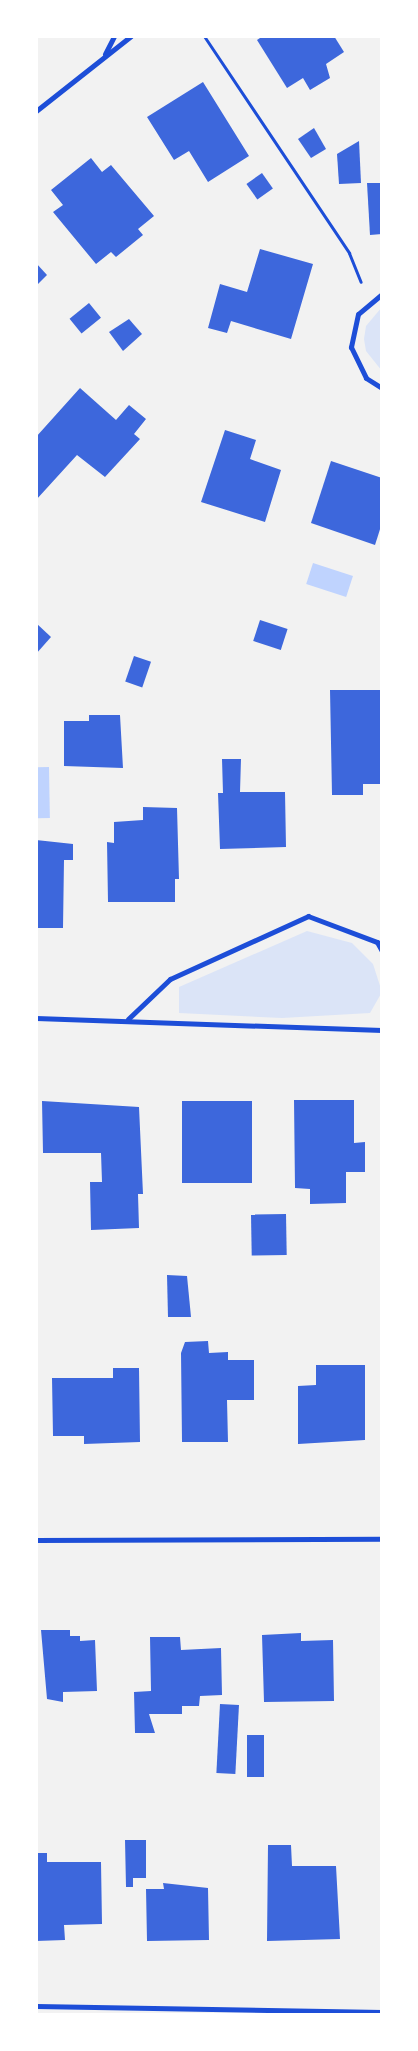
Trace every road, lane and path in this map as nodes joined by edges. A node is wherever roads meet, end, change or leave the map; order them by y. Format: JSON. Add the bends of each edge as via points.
{"nodes":[{"id":1,"x":114,"y":36,"type":"edge"},
{"id":2,"x":131,"y":36,"type":"edge"},
{"id":3,"x":204,"y":36,"type":"edge"},
{"id":4,"x":104,"y":55,"type":"junction"},
{"id":5,"x":36,"y":111,"type":"edge"},
{"id":6,"x":382,"y":294,"type":"edge"},
{"id":7,"x":369,"y":301,"type":"junction"},
{"id":8,"x":382,"y":388,"type":"edge"},
{"id":9,"x":382,"y":951,"type":"edge"},
{"id":10,"x":36,"y":1018,"type":"edge"},
{"id":11,"x":128,"y":1020,"type":"junction"},
{"id":12,"x":382,"y":1030,"type":"edge"},
{"id":13,"x":382,"y":1539,"type":"edge"},
{"id":14,"x":36,"y":1540,"type":"edge"},
{"id":15,"x":36,"y":2006,"type":"edge"},
{"id":16,"x":382,"y":2012,"type":"edge"}],
"edges":[{"from":1,"to":4,"type":"street"},
{"from":2,"to":4,"type":"street"},
{"from":3,"to":7,"type":"path","via":[[349,253]]},
{"from":4,"to":5,"type":"street"},
{"from":6,"to":7,"type":"street"},
{"from":7,"to":8,"type":"street","via":[[355,322],[351,347],[366,378]]},
{"from":9,"to":11,"type":"street","via":[[377,942],[308,916],[170,979]]},
{"from":10,"to":11,"type":"street"},
{"from":11,"to":12,"type":"street"},
{"from":13,"to":14,"type":"street"},
{"from":15,"to":16,"type":"street"}]}
